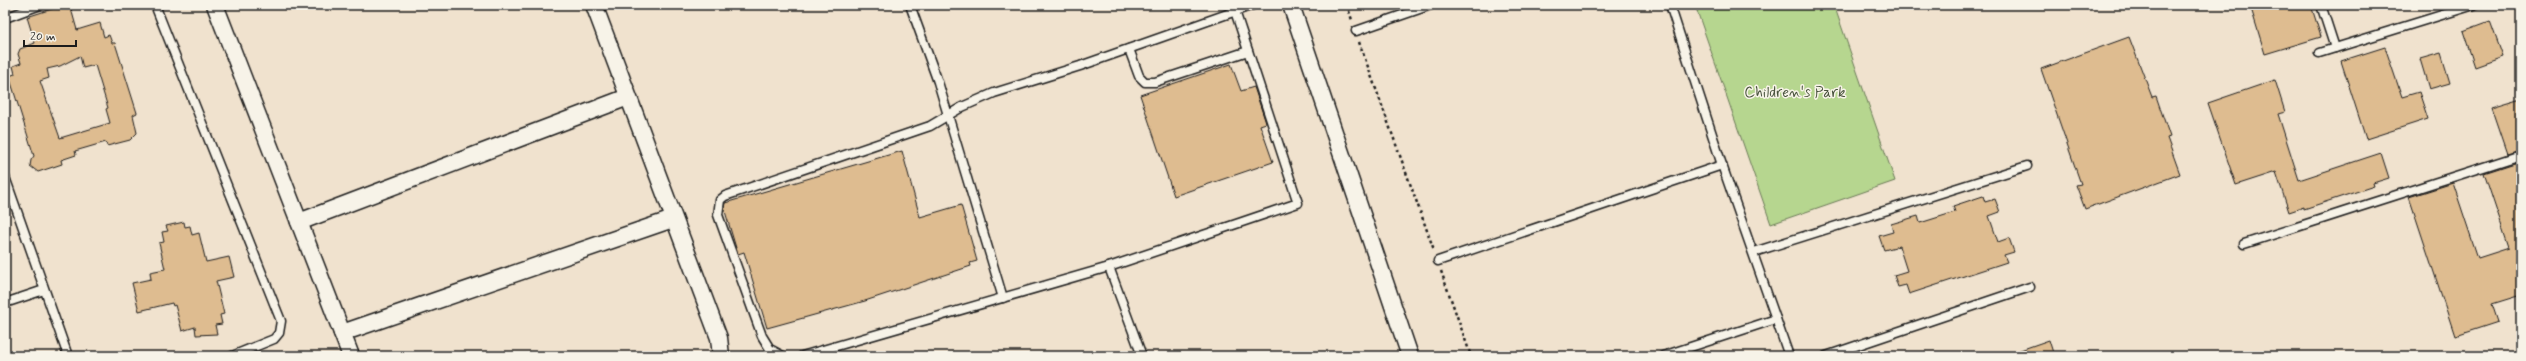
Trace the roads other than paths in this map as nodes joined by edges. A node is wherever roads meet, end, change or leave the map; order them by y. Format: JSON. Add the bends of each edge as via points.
{"nodes":[{"id":1,"x":40,"y":5,"type":"edge"},
{"id":2,"x":154,"y":5,"type":"edge"},
{"id":3,"x":215,"y":5,"type":"edge"},
{"id":4,"x":594,"y":5,"type":"edge"},
{"id":5,"x":910,"y":5,"type":"edge"},
{"id":6,"x":1253,"y":5,"type":"edge"},
{"id":7,"x":1291,"y":5,"type":"edge"},
{"id":8,"x":1431,"y":5,"type":"edge"},
{"id":9,"x":1670,"y":5,"type":"edge"},
{"id":10,"x":2321,"y":5,"type":"edge"},
{"id":11,"x":2474,"y":5,"type":"edge"},
{"id":12,"x":1235,"y":11,"type":"junction"},
{"id":13,"x":5,"y":18,"type":"edge"},
{"id":14,"x":1356,"y":31,"type":"road end"},
{"id":15,"x":2335,"y":48,"type":"junction"},
{"id":16,"x":1129,"y":49,"type":"junction"},
{"id":17,"x":1248,"y":51,"type":"junction"},
{"id":18,"x":2319,"y":53,"type":"dead end"},
{"id":19,"x":628,"y":97,"type":"junction"},
{"id":20,"x":948,"y":117,"type":"junction"},
{"id":21,"x":2521,"y":155,"type":"edge"},
{"id":22,"x":1722,"y":165,"type":"junction"},
{"id":23,"x":2027,"y":166,"type":"dead end"},
{"id":24,"x":5,"y":177,"type":"edge"},
{"id":25,"x":673,"y":219,"type":"junction"},
{"id":26,"x":298,"y":222,"type":"junction"},
{"id":27,"x":2244,"y":244,"type":"dead end"},
{"id":28,"x":1754,"y":252,"type":"junction"},
{"id":29,"x":1438,"y":261,"type":"road end"},
{"id":30,"x":1109,"y":267,"type":"junction"},
{"id":31,"x":2030,"y":287,"type":"dead end"},
{"id":32,"x":44,"y":290,"type":"junction"},
{"id":33,"x":1003,"y":298,"type":"junction"},
{"id":34,"x":5,"y":303,"type":"edge"},
{"id":35,"x":1776,"y":319,"type":"junction"},
{"id":36,"x":342,"y":333,"type":"junction"},
{"id":37,"x":68,"y":356,"type":"edge"},
{"id":38,"x":232,"y":356,"type":"edge"},
{"id":39,"x":351,"y":356,"type":"edge"},
{"id":40,"x":721,"y":356,"type":"edge"},
{"id":41,"x":783,"y":356,"type":"edge"},
{"id":42,"x":802,"y":356,"type":"edge"},
{"id":43,"x":1142,"y":356,"type":"edge"},
{"id":44,"x":1410,"y":356,"type":"edge"},
{"id":45,"x":1663,"y":356,"type":"edge"},
{"id":46,"x":1789,"y":356,"type":"edge"},
{"id":47,"x":1826,"y":356,"type":"edge"}],
"edges":[{"from":1,"to":13,"type":"lane"},
{"from":2,"to":38,"type":"lane","via":[[280,321],[279,333],[274,339]]},
{"from":3,"to":26,"type":"street"},
{"from":4,"to":19,"type":"street"},
{"from":5,"to":20,"type":"lane"},
{"from":6,"to":12,"type":"lane"},
{"from":7,"to":44,"type":"street"},
{"from":8,"to":14,"type":"lane"},
{"from":9,"to":22,"type":"lane"},
{"from":10,"to":15,"type":"lane"},
{"from":11,"to":15,"type":"lane"},
{"from":12,"to":16,"type":"lane"},
{"from":12,"to":17,"type":"lane"},
{"from":15,"to":18,"type":"lane"},
{"from":16,"to":17,"type":"lane","via":[[1139,76],[1145,82],[1155,82]]},
{"from":16,"to":20,"type":"lane","via":[[994,93],[962,107]]},
{"from":17,"to":30,"type":"lane","via":[[1298,203]]},
{"from":19,"to":25,"type":"street"},
{"from":19,"to":26,"type":"street"},
{"from":20,"to":33,"type":"lane"},
{"from":20,"to":41,"type":"lane","via":[[910,134],[725,196],[720,200],[718,215],[762,336],[770,349]]},
{"from":21,"to":27,"type":"lane"},
{"from":22,"to":28,"type":"lane"},
{"from":22,"to":29,"type":"lane"},
{"from":23,"to":28,"type":"lane"},
{"from":24,"to":32,"type":"lane"},
{"from":25,"to":36,"type":"street"},
{"from":25,"to":40,"type":"street","via":[[719,338]]},
{"from":26,"to":36,"type":"street"},
{"from":28,"to":35,"type":"lane"},
{"from":30,"to":33,"type":"lane"},
{"from":30,"to":43,"type":"lane"},
{"from":31,"to":47,"type":"lane"},
{"from":32,"to":34,"type":"lane"},
{"from":32,"to":37,"type":"lane"},
{"from":33,"to":42,"type":"lane"},
{"from":35,"to":45,"type":"lane"},
{"from":35,"to":46,"type":"lane"},
{"from":36,"to":39,"type":"street"}]}
